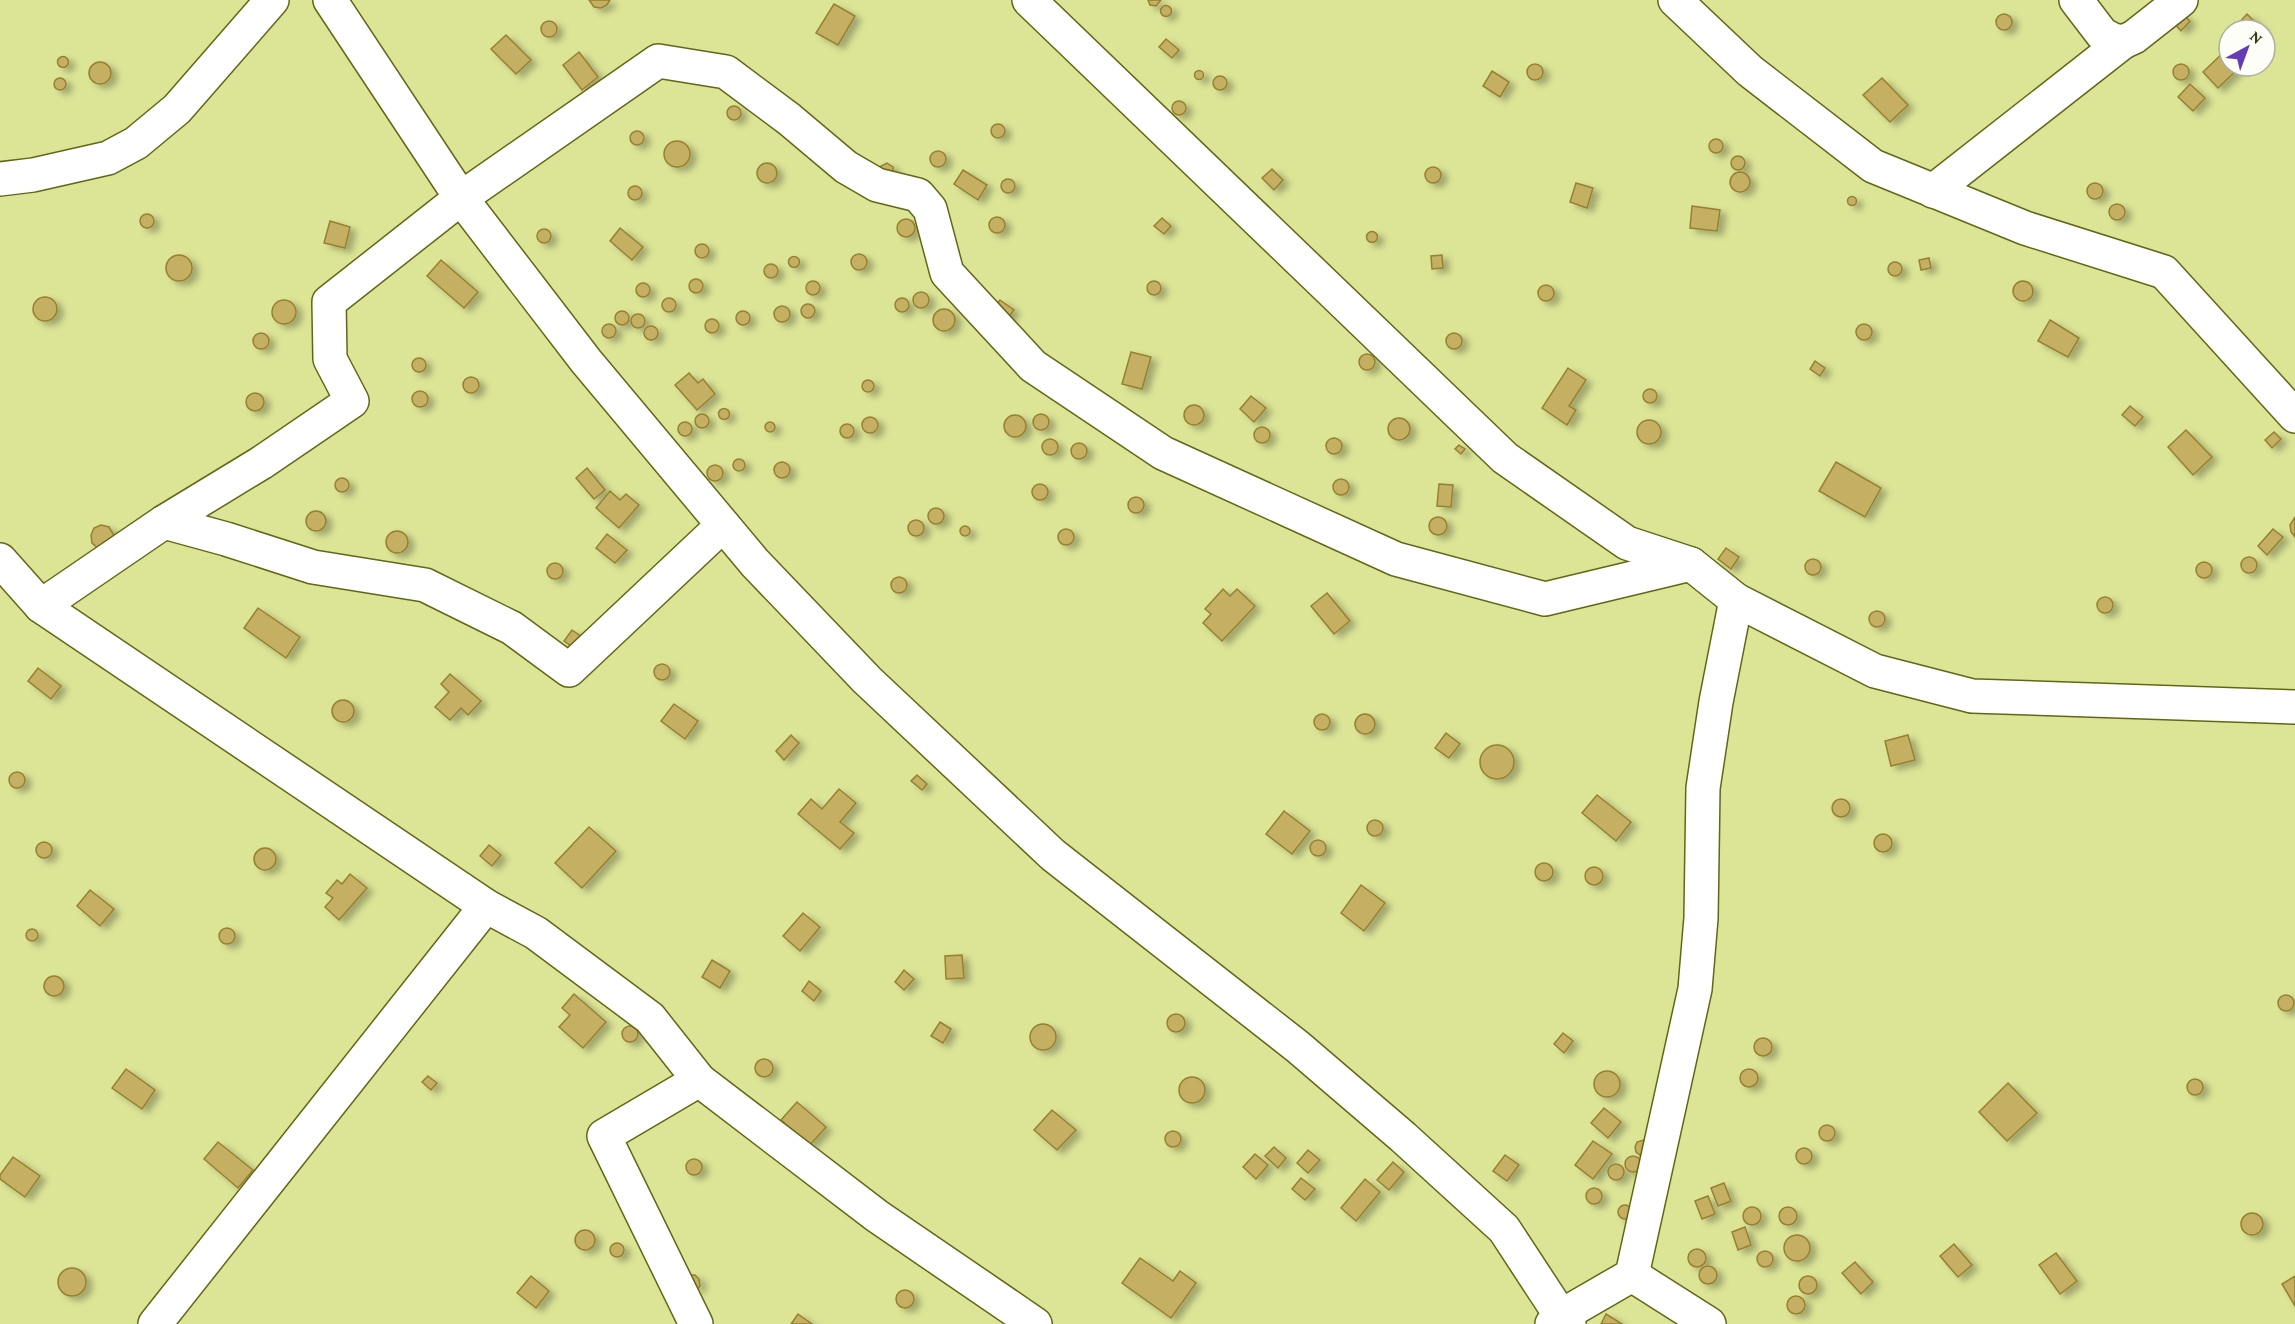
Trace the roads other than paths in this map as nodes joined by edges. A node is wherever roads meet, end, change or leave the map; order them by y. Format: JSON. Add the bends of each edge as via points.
{"nodes":[{"id":1,"x":273,"y":0,"type":"edge"},
{"id":2,"x":330,"y":0,"type":"edge"},
{"id":3,"x":1029,"y":0,"type":"edge"},
{"id":4,"x":1675,"y":0,"type":"edge"},
{"id":5,"x":2076,"y":0,"type":"edge"},
{"id":6,"x":2181,"y":0,"type":"edge"},
{"id":7,"x":2123,"y":42,"type":"junction"},
{"id":8,"x":0,"y":179,"type":"edge"},
{"id":9,"x":1933,"y":191,"type":"junction"},
{"id":10,"x":461,"y":198,"type":"junction"},
{"id":11,"x":2295,"y":416,"type":"edge"},
{"id":12,"x":164,"y":522,"type":"junction"},
{"id":13,"x":723,"y":525,"type":"junction"},
{"id":14,"x":0,"y":560,"type":"edge"},
{"id":15,"x":1691,"y":564,"type":"junction"},
{"id":16,"x":1736,"y":600,"type":"junction"},
{"id":17,"x":41,"y":606,"type":"junction"},
{"id":18,"x":2295,"y":707,"type":"edge"},
{"id":19,"x":486,"y":906,"type":"junction"},
{"id":20,"x":699,"y":1080,"type":"junction"},
{"id":21,"x":1632,"y":1275,"type":"junction"},
{"id":22,"x":1560,"y":1321,"type":"edge"},
{"id":23,"x":155,"y":1324,"type":"edge"},
{"id":24,"x":696,"y":1324,"type":"edge"},
{"id":25,"x":1035,"y":1324,"type":"edge"},
{"id":26,"x":1709,"y":1324,"type":"edge"}],
"edges":[{"from":1,"to":8,"type":"street","via":[[177,109],[136,143],[108,158]]},
{"from":2,"to":10,"type":"street"},
{"from":3,"to":15,"type":"street","via":[[1505,458],[1627,543]]},
{"from":4,"to":9,"type":"street","via":[[1750,71],[1873,166]]},
{"from":5,"to":7,"type":"street","via":[[2102,34]]},
{"from":6,"to":7,"type":"street"},
{"from":7,"to":9,"type":"street"},
{"from":9,"to":11,"type":"street","via":[[2025,228],[2164,272]]},
{"from":10,"to":12,"type":"street","via":[[329,302],[330,359],[352,401]]},
{"from":10,"to":13,"type":"street","via":[[586,361]]},
{"from":10,"to":15,"type":"street","via":[[658,61],[726,72],[846,167],[877,185],[918,195],[930,209],[947,273],[1033,366],[1162,453],[1396,559],[1545,599]]},
{"from":12,"to":13,"type":"street","via":[[313,567],[425,585],[512,628],[569,670]]},
{"from":12,"to":17,"type":"street"},
{"from":13,"to":22,"type":"street","via":[[867,680],[1053,855],[1298,1047],[1504,1229]]},
{"from":14,"to":17,"type":"street"},
{"from":15,"to":16,"type":"street"},
{"from":16,"to":18,"type":"street","via":[[1875,671],[1972,696]]},
{"from":16,"to":21,"type":"street","via":[[1703,788],[1701,918],[1695,989]]},
{"from":17,"to":19,"type":"street"},
{"from":19,"to":20,"type":"street","via":[[536,933],[650,1018]]},
{"from":19,"to":23,"type":"street"},
{"from":20,"to":24,"type":"street","via":[[604,1136]]},
{"from":20,"to":25,"type":"street","via":[[877,1216]]},
{"from":21,"to":22,"type":"street"},
{"from":21,"to":26,"type":"street"}]}
